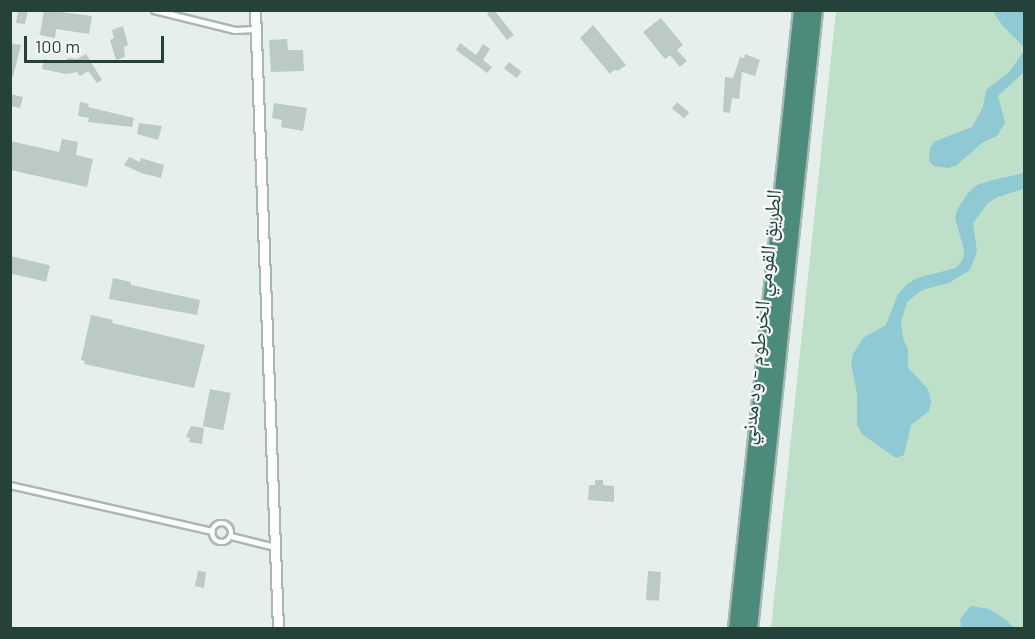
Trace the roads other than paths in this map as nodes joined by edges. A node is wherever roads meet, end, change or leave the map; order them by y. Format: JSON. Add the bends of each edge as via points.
{"nodes":[{"id":1,"x":154,"y":10,"type":"edge"},
{"id":2,"x":255,"y":10,"type":"edge"},
{"id":3,"x":801,"y":10,"type":"edge"},
{"id":4,"x":814,"y":10,"type":"edge"},
{"id":5,"x":255,"y":29,"type":"junction"},
{"id":6,"x":10,"y":485,"type":"edge"},
{"id":7,"x":212,"y":531,"type":"junction"},
{"id":8,"x":231,"y":536,"type":"junction"},
{"id":9,"x":275,"y":547,"type":"junction"},
{"id":10,"x":278,"y":628,"type":"edge"},
{"id":11,"x":736,"y":628,"type":"edge"},
{"id":12,"x":749,"y":628,"type":"edge"}],
"edges":[{"from":1,"to":5,"type":"lane","via":[[242,31]]},
{"from":2,"to":5,"type":"street"},
{"from":3,"to":11,"type":"highway","name":"الطريق القومي الخرطوم - ود مدني"},
{"from":4,"to":12,"type":"highway","name":"الطريق القومي الخرطوم - ود مدني"},
{"from":5,"to":9,"type":"street"},
{"from":6,"to":7,"type":"lane"},
{"from":7,"to":8,"type":"lane","via":[[218,524],[225,524]]},
{"from":7,"to":8,"type":"lane","via":[[218,543],[225,543]]},
{"from":8,"to":9,"type":"lane"},
{"from":9,"to":10,"type":"street"}]}
